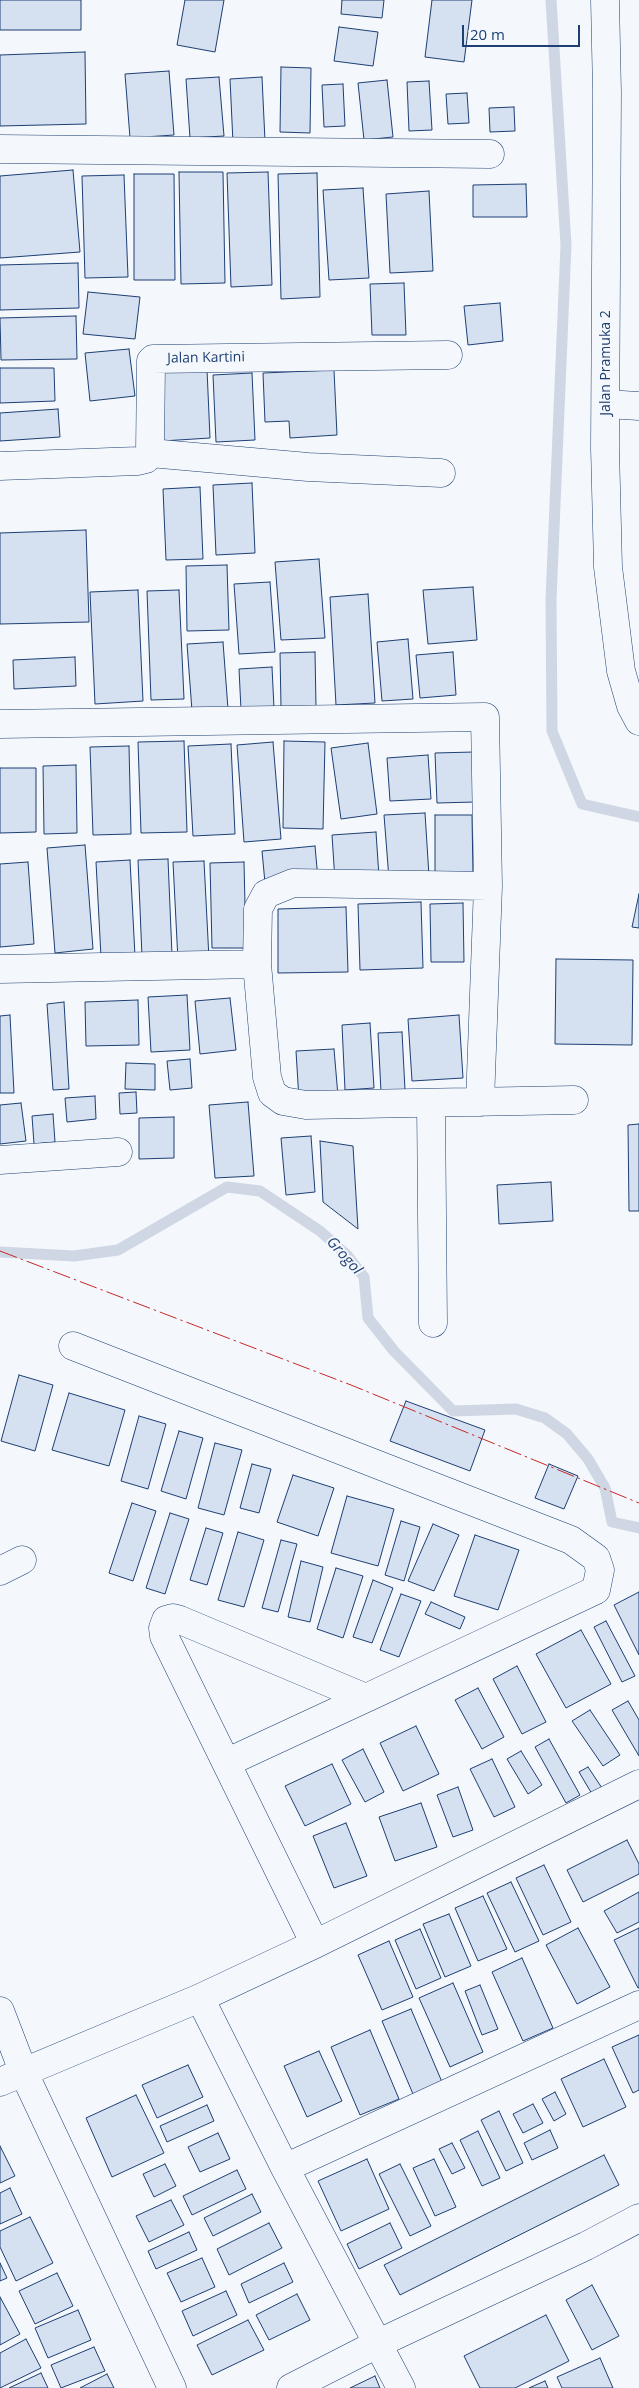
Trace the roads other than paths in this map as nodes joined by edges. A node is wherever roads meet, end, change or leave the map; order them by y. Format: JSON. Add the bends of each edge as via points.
{"nodes":[{"id":1,"x":605,"y":0,"type":"edge"},
{"id":2,"x":0,"y":148,"type":"edge"},
{"id":3,"x":490,"y":154,"type":"dead end"},
{"id":4,"x":448,"y":355,"type":"dead end"},
{"id":5,"x":625,"y":405,"type":"edge"},
{"id":6,"x":150,"y":453,"type":"junction"},
{"id":7,"x":0,"y":466,"type":"edge"},
{"id":8,"x":441,"y":473,"type":"dead end"},
{"id":9,"x":639,"y":721,"type":"edge"},
{"id":10,"x":0,"y":724,"type":"edge"},
{"id":11,"x":488,"y":886,"type":"junction"},
{"id":12,"x":256,"y":964,"type":"junction"},
{"id":13,"x":0,"y":968,"type":"edge"},
{"id":14,"x":574,"y":1100,"type":"dead end"},
{"id":15,"x":480,"y":1102,"type":"junction"},
{"id":16,"x":431,"y":1103,"type":"junction"},
{"id":17,"x":118,"y":1152,"type":"dead end"},
{"id":18,"x":0,"y":1160,"type":"edge"},
{"id":19,"x":433,"y":1323,"type":"dead end"},
{"id":20,"x":73,"y":1346,"type":"dead end"},
{"id":21,"x":366,"y":1698,"type":"junction"},
{"id":22,"x":228,"y":1762,"type":"junction"},
{"id":23,"x":639,"y":1784,"type":"edge"},
{"id":24,"x":315,"y":1944,"type":"junction"},
{"id":25,"x":200,"y":1998,"type":"junction"},
{"id":26,"x":639,"y":2005,"type":"edge"},
{"id":27,"x":0,"y":2011,"type":"edge"},
{"id":28,"x":12,"y":2076,"type":"edge"},
{"id":29,"x":285,"y":2168,"type":"junction"},
{"id":30,"x":639,"y":2218,"type":"edge"},
{"id":31,"x":379,"y":2343,"type":"junction"},
{"id":32,"x":172,"y":2388,"type":"edge"},
{"id":33,"x":291,"y":2388,"type":"edge"},
{"id":34,"x":401,"y":2388,"type":"edge"}],
"edges":[{"from":1,"to":5,"type":"street","name":"Jalan Pramuka 2","via":[[607,92]]},
{"from":2,"to":3,"type":"street"},
{"from":4,"to":6,"type":"street","name":"Jalan Kartini","via":[[153,359]]},
{"from":5,"to":9,"type":"street","name":"Jalan Pramuka 2","via":[[608,566],[621,671]]},
{"from":6,"to":7,"type":"street","via":[[146,459],[138,461]]},
{"from":6,"to":8,"type":"street","via":[[308,467]]},
{"from":10,"to":11,"type":"street","via":[[485,717]]},
{"from":11,"to":12,"type":"street","via":[[293,883],[277,888],[266,894],[258,909]]},
{"from":11,"to":15,"type":"street"},
{"from":12,"to":13,"type":"street"},
{"from":12,"to":16,"type":"street","via":[[267,1077],[272,1093],[283,1101],[306,1105]]},
{"from":14,"to":15,"type":"street"},
{"from":15,"to":16,"type":"street"},
{"from":16,"to":19,"type":"street"},
{"from":17,"to":18,"type":"street"},
{"from":20,"to":21,"type":"street","via":[[571,1540],[596,1558],[600,1570],[596,1590]]},
{"from":21,"to":22,"type":"street"},
{"from":21,"to":22,"type":"street","via":[[180,1620],[166,1620],[164,1636]]},
{"from":22,"to":24,"type":"street"},
{"from":23,"to":24,"type":"street"},
{"from":24,"to":25,"type":"street"},
{"from":25,"to":28,"type":"street"},
{"from":25,"to":29,"type":"street"},
{"from":26,"to":29,"type":"street"},
{"from":27,"to":28,"type":"street"},
{"from":28,"to":32,"type":"street"},
{"from":29,"to":31,"type":"street"},
{"from":30,"to":31,"type":"street"},
{"from":31,"to":33,"type":"street"},
{"from":31,"to":34,"type":"street"}]}
